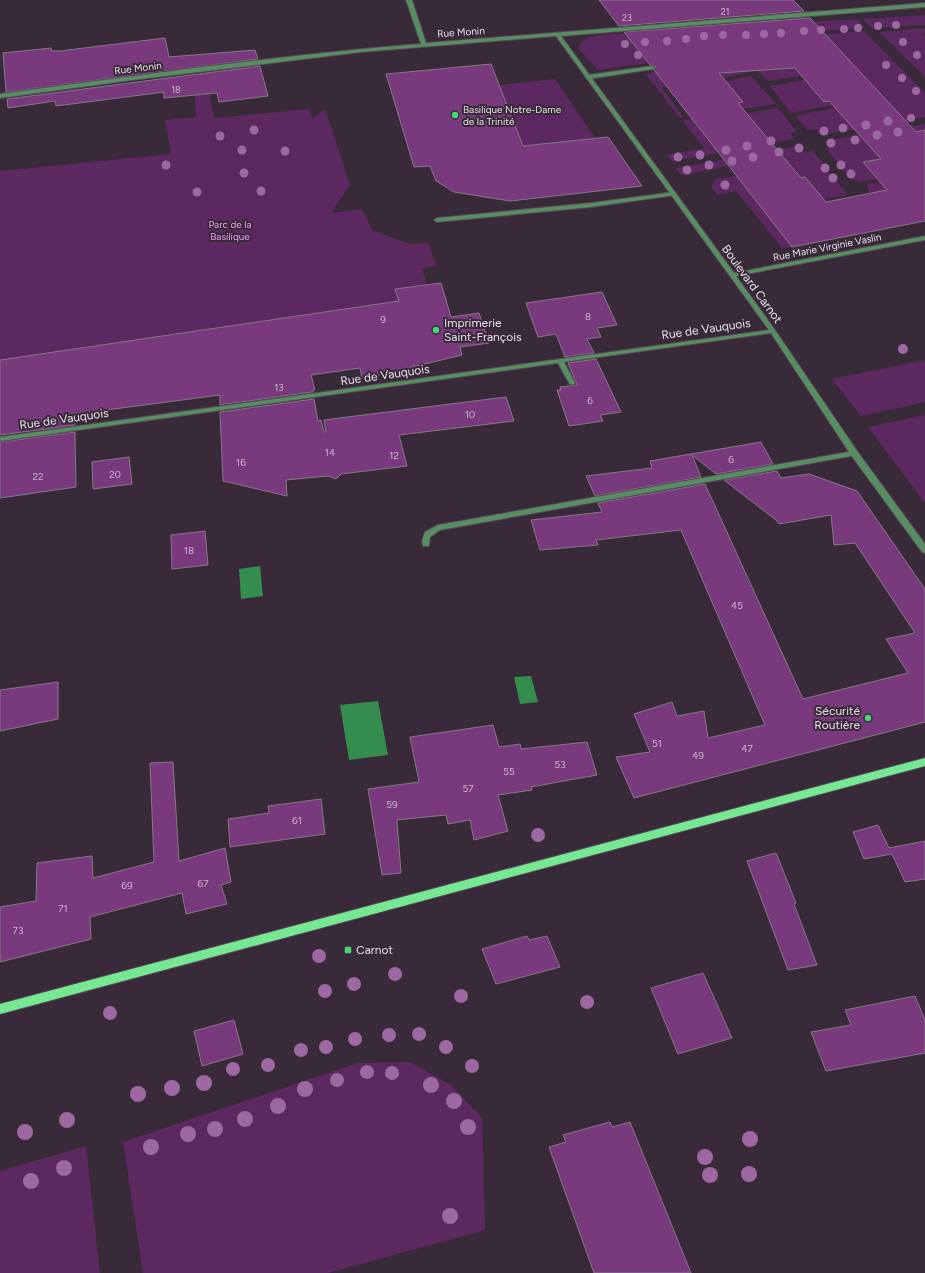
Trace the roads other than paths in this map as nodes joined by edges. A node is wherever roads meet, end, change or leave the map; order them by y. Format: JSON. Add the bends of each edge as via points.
{"nodes":[{"id":1,"x":409,"y":0,"type":"edge"},
{"id":2,"x":925,"y":5,"type":"edge"},
{"id":3,"x":557,"y":34,"type":"junction"},
{"id":4,"x":424,"y":44,"type":"junction"},
{"id":5,"x":652,"y":68,"type":"dead end"},
{"id":6,"x":588,"y":77,"type":"junction"},
{"id":7,"x":0,"y":96,"type":"edge"},
{"id":8,"x":674,"y":194,"type":"junction"},
{"id":9,"x":437,"y":220,"type":"dead end"},
{"id":10,"x":925,"y":238,"type":"edge"},
{"id":11,"x":732,"y":275,"type":"junction"},
{"id":12,"x":773,"y":331,"type":"junction"},
{"id":13,"x":560,"y":361,"type":"junction"},
{"id":14,"x":572,"y":383,"type":"dead end"},
{"id":15,"x":0,"y":439,"type":"edge"},
{"id":16,"x":854,"y":452,"type":"junction"},
{"id":17,"x":426,"y":544,"type":"dead end"},
{"id":18,"x":925,"y":550,"type":"edge"},
{"id":19,"x":925,"y":762,"type":"edge"},
{"id":20,"x":0,"y":1009,"type":"edge"}],
"edges":[{"from":1,"to":4,"type":"street"},
{"from":2,"to":3,"type":"street","name":"Rue Monin"},
{"from":3,"to":4,"type":"street","name":"Rue Monin"},
{"from":3,"to":6,"type":"street","name":"Boulevard Carnot"},
{"from":4,"to":7,"type":"street","name":"Rue Monin"},
{"from":5,"to":6,"type":"street"},
{"from":6,"to":8,"type":"street","name":"Boulevard Carnot"},
{"from":8,"to":9,"type":"street"},
{"from":8,"to":11,"type":"street","name":"Boulevard Carnot"},
{"from":10,"to":11,"type":"street","name":"Rue Marie Virginie Vaslin"},
{"from":11,"to":12,"type":"street","name":"Boulevard Carnot"},
{"from":12,"to":13,"type":"street","name":"Rue de Vauquois"},
{"from":12,"to":16,"type":"street","name":"Boulevard Carnot"},
{"from":13,"to":14,"type":"street"},
{"from":13,"to":15,"type":"street","name":"Rue de Vauquois"},
{"from":16,"to":17,"type":"street","via":[[438,528],[426,536]]},
{"from":16,"to":18,"type":"street","name":"Boulevard Carnot"},
{"from":19,"to":20,"type":"main road"}]}
